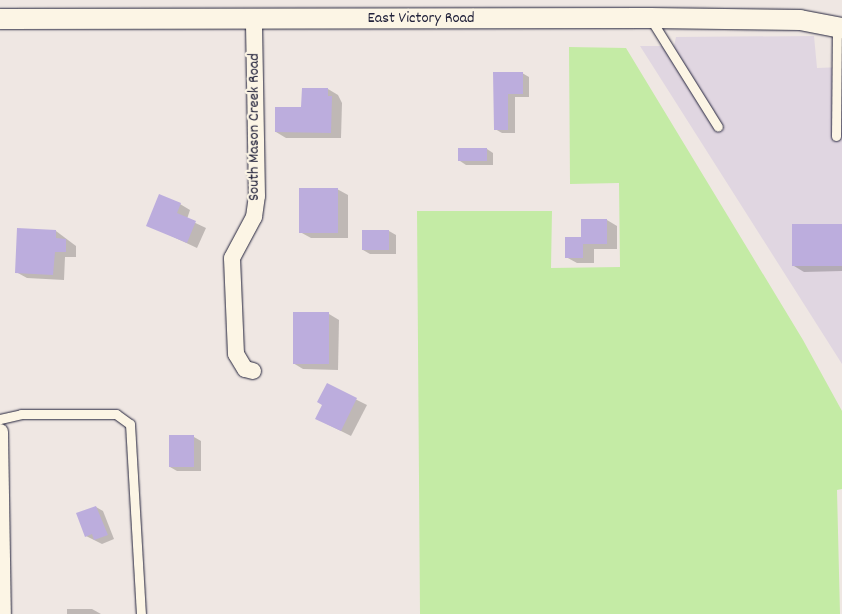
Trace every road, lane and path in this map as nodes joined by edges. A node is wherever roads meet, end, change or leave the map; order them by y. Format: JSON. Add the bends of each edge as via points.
{"nodes":[{"id":1,"x":650,"y":18,"type":"junction"},
{"id":2,"x":0,"y":19,"type":"edge"},
{"id":3,"x":254,"y":19,"type":"junction"},
{"id":4,"x":839,"y":28,"type":"edge"},
{"id":5,"x":718,"y":127,"type":"dead end"},
{"id":6,"x":836,"y":136,"type":"dead end"},
{"id":7,"x":253,"y":371,"type":"dead end"},
{"id":8,"x":0,"y":419,"type":"edge"},
{"id":9,"x":0,"y":432,"type":"edge"},
{"id":10,"x":3,"y":614,"type":"edge"},
{"id":11,"x":141,"y":614,"type":"edge"}],
"edges":[{"from":1,"to":3,"type":"street","name":"East Victory Road"},
{"from":1,"to":4,"type":"street","name":"East Victory Road","via":[[800,20]]},
{"from":1,"to":5,"type":"lane"},
{"from":2,"to":3,"type":"street","name":"East Victory Road"},
{"from":3,"to":7,"type":"street","name":"South Mason Creek Road","via":[[257,196],[254,217],[232,258],[236,354],[245,369]]},
{"from":4,"to":6,"type":"lane"},
{"from":8,"to":11,"type":"lane","via":[[21,414],[116,414],[130,424]]},
{"from":9,"to":10,"type":"street"}]}
